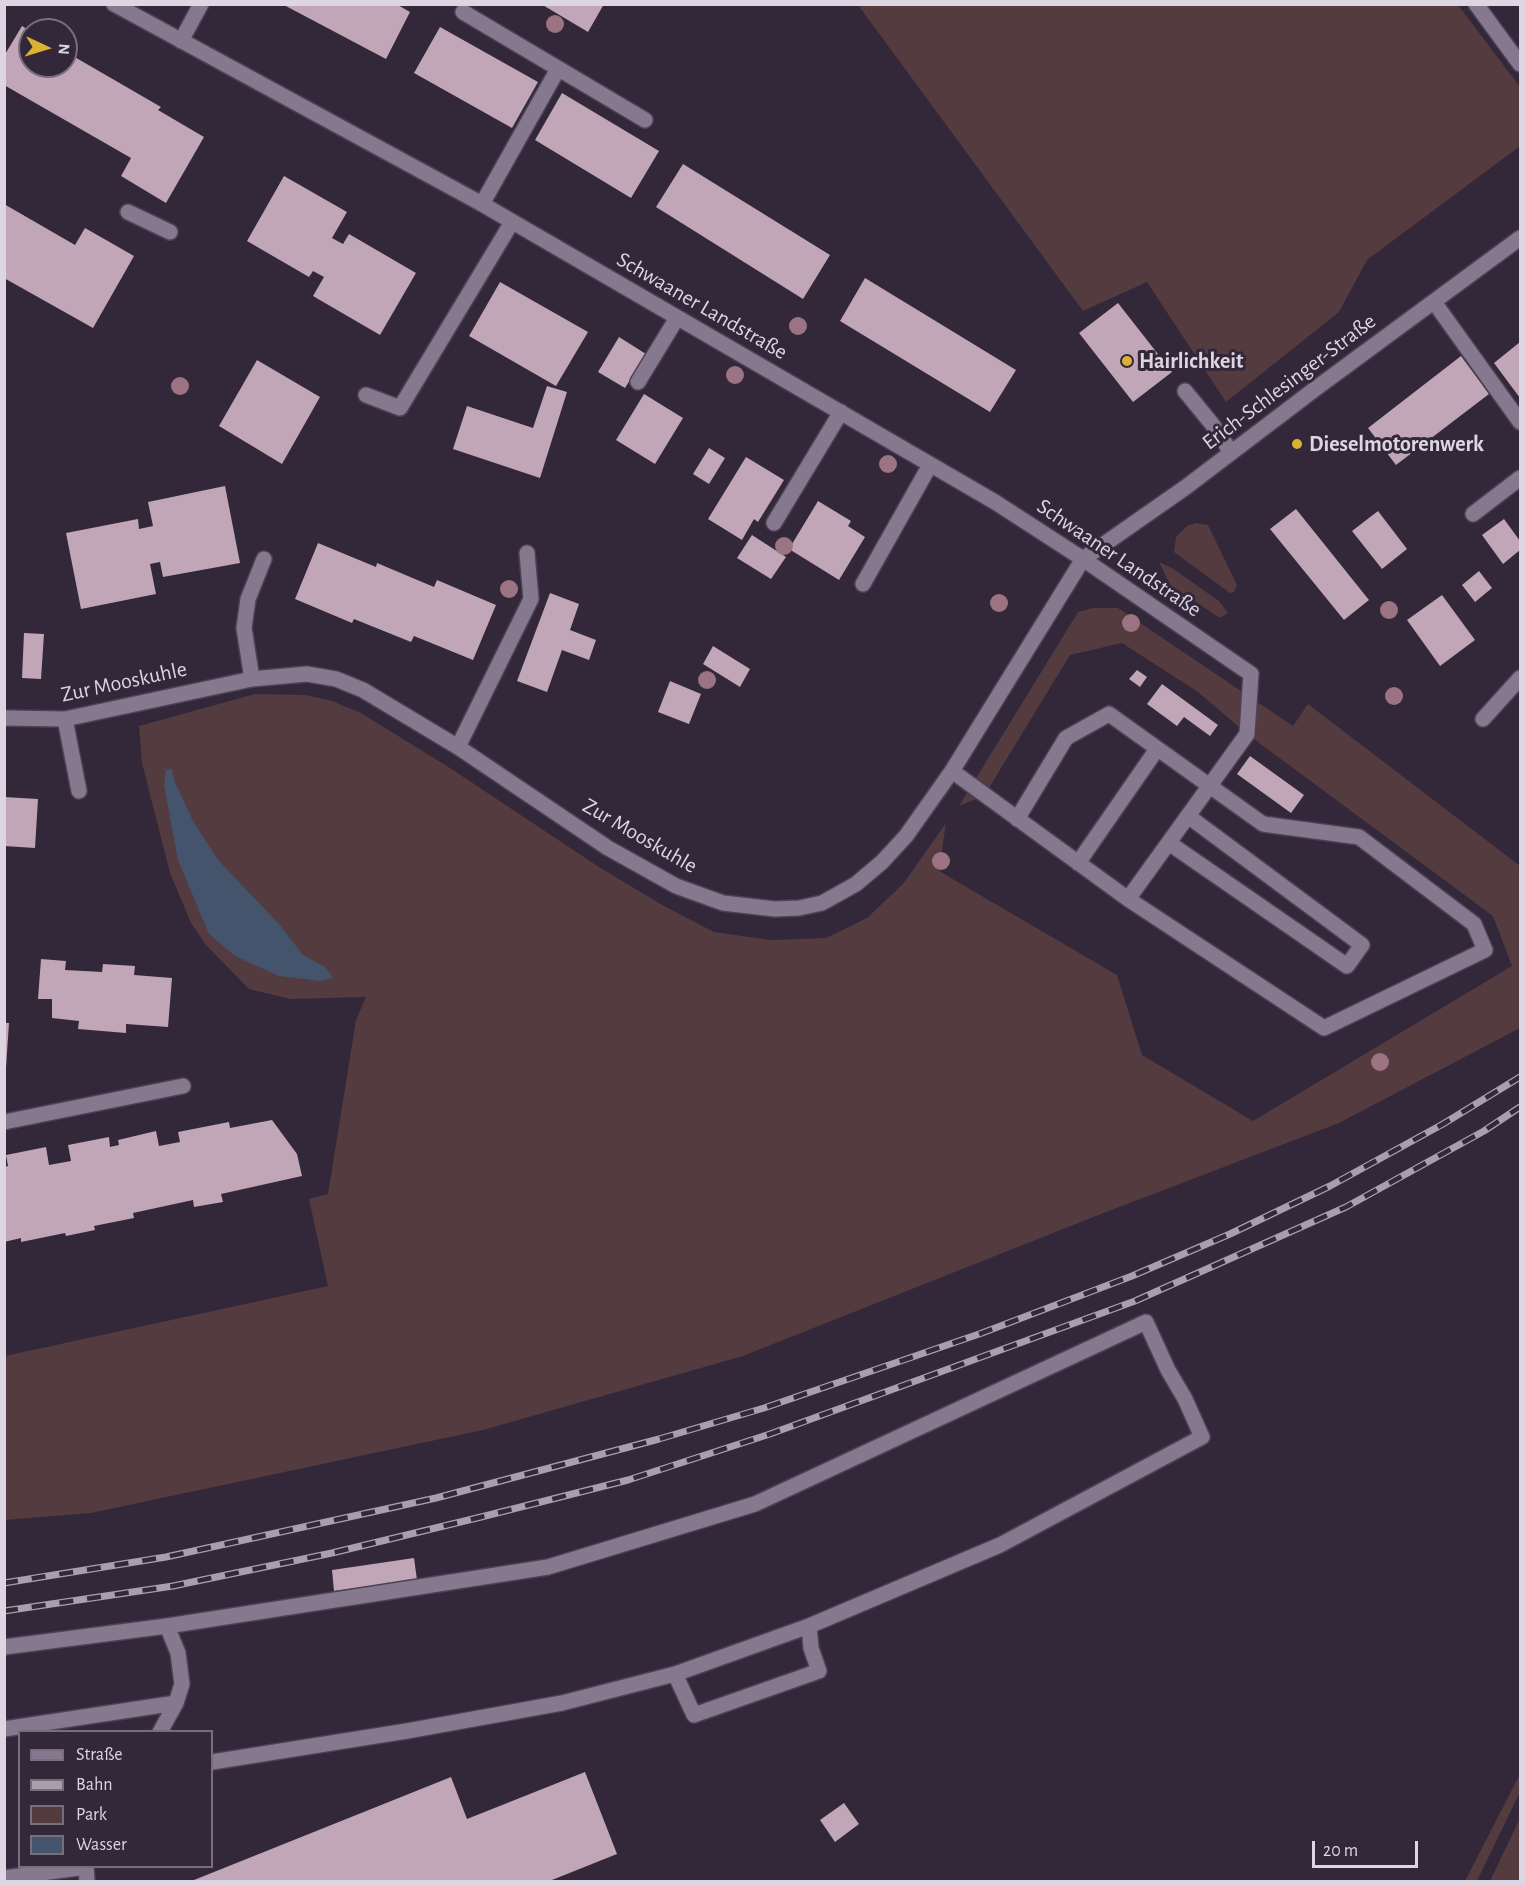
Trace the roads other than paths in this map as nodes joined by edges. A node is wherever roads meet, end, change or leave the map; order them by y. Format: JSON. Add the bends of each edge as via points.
{"nodes":[{"id":1,"x":114,"y":4,"type":"edge"},
{"id":2,"x":201,"y":4,"type":"edge"},
{"id":3,"x":1476,"y":4,"type":"edge"},
{"id":4,"x":463,"y":12,"type":"dead end"},
{"id":5,"x":181,"y":41,"type":"junction"},
{"id":6,"x":1521,"y":64,"type":"edge"},
{"id":7,"x":558,"y":69,"type":"junction"},
{"id":8,"x":645,"y":120,"type":"dead end"},
{"id":9,"x":482,"y":204,"type":"junction"},
{"id":10,"x":128,"y":212,"type":"dead end"},
{"id":11,"x":512,"y":222,"type":"junction"},
{"id":12,"x":170,"y":232,"type":"dead end"},
{"id":13,"x":1521,"y":238,"type":"edge"},
{"id":14,"x":1434,"y":302,"type":"junction"},
{"id":15,"x":677,"y":318,"type":"junction"},
{"id":16,"x":638,"y":382,"type":"dead end"},
{"id":17,"x":1185,"y":391,"type":"dead end"},
{"id":18,"x":366,"y":395,"type":"dead end"},
{"id":19,"x":841,"y":412,"type":"junction"},
{"id":20,"x":1521,"y":422,"type":"edge"},
{"id":21,"x":1231,"y":452,"type":"junction"},
{"id":22,"x":930,"y":465,"type":"junction"},
{"id":23,"x":1521,"y":478,"type":"edge"},
{"id":24,"x":1473,"y":514,"type":"dead end"},
{"id":25,"x":774,"y":524,"type":"dead end"},
{"id":26,"x":527,"y":554,"type":"dead end"},
{"id":27,"x":264,"y":559,"type":"dead end"},
{"id":28,"x":1083,"y":559,"type":"junction"},
{"id":29,"x":862,"y":584,"type":"dead end"},
{"id":30,"x":1521,"y":678,"type":"edge"},
{"id":31,"x":252,"y":679,"type":"junction"},
{"id":32,"x":4,"y":718,"type":"edge"},
{"id":33,"x":65,"y":719,"type":"junction"},
{"id":34,"x":1483,"y":719,"type":"dead end"},
{"id":35,"x":458,"y":747,"type":"junction"},
{"id":36,"x":1157,"y":749,"type":"junction"},
{"id":37,"x":952,"y":771,"type":"junction"},
{"id":38,"x":1209,"y":787,"type":"junction"},
{"id":39,"x":79,"y":791,"type":"dead end"},
{"id":40,"x":1188,"y":816,"type":"junction"},
{"id":41,"x":1017,"y":819,"type":"junction"},
{"id":42,"x":1169,"y":843,"type":"junction"},
{"id":43,"x":1078,"y":863,"type":"junction"},
{"id":44,"x":1128,"y":899,"type":"junction"},
{"id":45,"x":183,"y":1086,"type":"dead end"},
{"id":46,"x":4,"y":1122,"type":"edge"},
{"id":47,"x":168,"y":1626,"type":"junction"},
{"id":48,"x":809,"y":1626,"type":"junction"},
{"id":49,"x":4,"y":1647,"type":"edge"},
{"id":50,"x":675,"y":1674,"type":"junction"},
{"id":51,"x":176,"y":1703,"type":"junction"},
{"id":52,"x":4,"y":1729,"type":"edge"},
{"id":53,"x":161,"y":1730,"type":"edge"},
{"id":54,"x":213,"y":1762,"type":"edge"},
{"id":55,"x":79,"y":1868,"type":"edge"},
{"id":56,"x":4,"y":1878,"type":"edge"}],
"edges":[{"from":1,"to":5,"type":"street","name":"Schwaaner Landstraße"},
{"from":2,"to":5,"type":"street"},
{"from":3,"to":6,"type":"street"},
{"from":4,"to":7,"type":"street"},
{"from":5,"to":9,"type":"street","name":"Schwaaner Landstraße"},
{"from":7,"to":8,"type":"street"},
{"from":7,"to":9,"type":"street"},
{"from":9,"to":11,"type":"street","name":"Schwaaner Landstraße"},
{"from":10,"to":12,"type":"street"},
{"from":11,"to":15,"type":"street","name":"Schwaaner Landstraße"},
{"from":11,"to":18,"type":"street","via":[[400,408]]},
{"from":13,"to":14,"type":"street","name":"Erich-Schlesinger-Straße"},
{"from":14,"to":20,"type":"street"},
{"from":14,"to":21,"type":"street","name":"Erich-Schlesinger-Straße"},
{"from":15,"to":16,"type":"street"},
{"from":15,"to":19,"type":"street","name":"Schwaaner Landstraße"},
{"from":17,"to":21,"type":"street"},
{"from":19,"to":22,"type":"street","name":"Schwaaner Landstraße"},
{"from":19,"to":25,"type":"street"},
{"from":21,"to":28,"type":"street","name":"Erich-Schlesinger-Straße"},
{"from":22,"to":28,"type":"street","name":"Schwaaner Landstraße"},
{"from":22,"to":29,"type":"street"},
{"from":23,"to":24,"type":"street"},
{"from":26,"to":35,"type":"street","via":[[531,599]]},
{"from":27,"to":31,"type":"street","via":[[248,599],[244,628]]},
{"from":28,"to":37,"type":"street","name":"Zur Mooskuhle"},
{"from":28,"to":38,"type":"street","name":"Schwaaner Landstraße","via":[[1251,674],[1247,734]]},
{"from":30,"to":34,"type":"street"},
{"from":31,"to":33,"type":"street","name":"Zur Mooskuhle"},
{"from":31,"to":35,"type":"street","name":"Zur Mooskuhle","via":[[307,674],[336,679],[363,690]]},
{"from":32,"to":33,"type":"street","name":"Zur Mooskuhle"},
{"from":33,"to":39,"type":"street"},
{"from":35,"to":37,"type":"street","name":"Zur Mooskuhle","via":[[608,848],[676,886],[723,903],[775,909],[822,903],[856,884],[906,836]]},
{"from":36,"to":38,"type":"street"},
{"from":36,"to":41,"type":"street","via":[[1108,714],[1066,738]]},
{"from":36,"to":43,"type":"street"},
{"from":37,"to":41,"type":"street"},
{"from":38,"to":40,"type":"street"},
{"from":38,"to":44,"type":"street","via":[[1263,824],[1359,837],[1474,924],[1485,950],[1324,1029]]},
{"from":40,"to":42,"type":"street"},
{"from":40,"to":42,"type":"street","via":[[1362,945],[1347,966]]},
{"from":41,"to":43,"type":"street"},
{"from":42,"to":44,"type":"street"},
{"from":43,"to":44,"type":"street"},
{"from":45,"to":46,"type":"street"},
{"from":47,"to":48,"type":"street","via":[[548,1567],[755,1504],[1146,1322],[1202,1437],[1000,1545]]},
{"from":47,"to":49,"type":"street"},
{"from":47,"to":51,"type":"street","via":[[182,1684]]},
{"from":48,"to":50,"type":"street"},
{"from":48,"to":50,"type":"street","via":[[819,1671],[694,1715]]},
{"from":50,"to":54,"type":"street","via":[[562,1703]]},
{"from":51,"to":52,"type":"street"},
{"from":51,"to":53,"type":"street"},
{"from":55,"to":56,"type":"street"}]}
